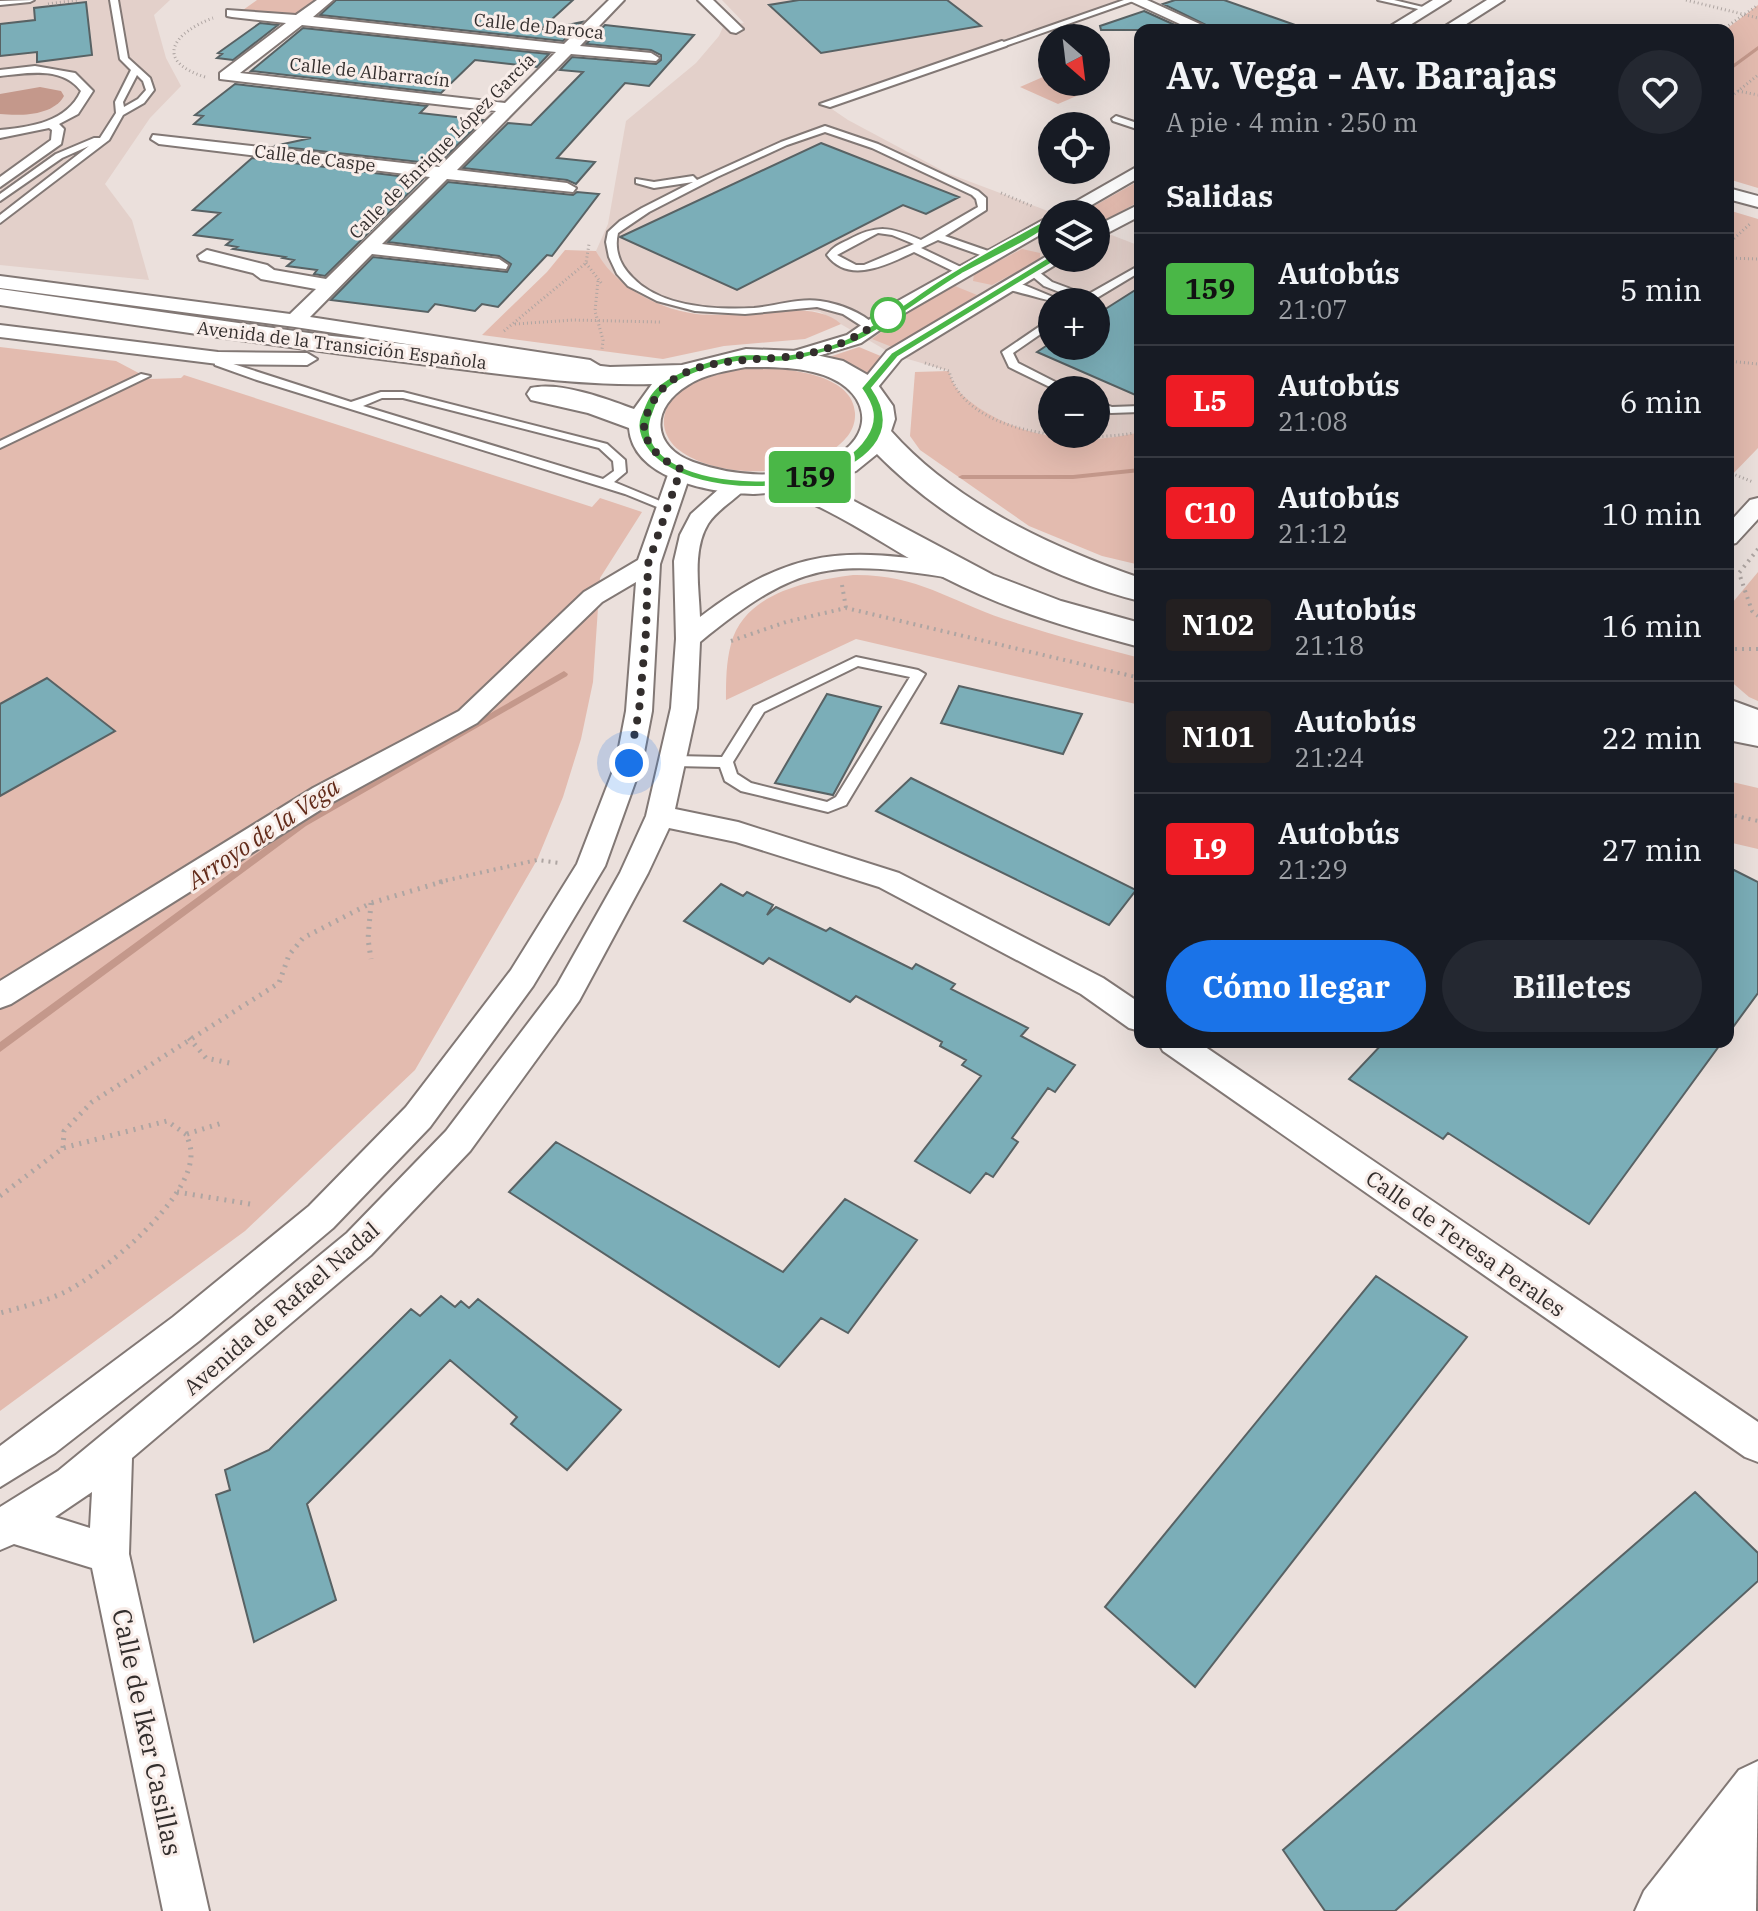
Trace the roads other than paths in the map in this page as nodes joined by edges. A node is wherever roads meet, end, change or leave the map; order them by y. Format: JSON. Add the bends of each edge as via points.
{"nodes":[{"id":1,"x":30,"y":0,"type":"edge"},
{"id":2,"x":114,"y":0,"type":"edge"},
{"id":3,"x":326,"y":0,"type":"edge"},
{"id":4,"x":617,"y":0,"type":"edge"},
{"id":5,"x":705,"y":0,"type":"edge"},
{"id":6,"x":1134,"y":0,"type":"edge"},
{"id":7,"x":1382,"y":0,"type":"edge"},
{"id":8,"x":1443,"y":0,"type":"edge"},
{"id":9,"x":1490,"y":1,"type":"edge"},
{"id":10,"x":0,"y":3,"type":"edge"},
{"id":11,"x":1414,"y":7,"type":"edge"},
{"id":12,"x":232,"y":13,"type":"road end"},
{"id":13,"x":298,"y":20,"type":"junction"},
{"id":14,"x":1192,"y":24,"type":"edge"},
{"id":15,"x":1397,"y":24,"type":"edge"},
{"id":16,"x":1440,"y":24,"type":"edge"},
{"id":17,"x":1456,"y":24,"type":"edge"},
{"id":18,"x":736,"y":29,"type":"dead end"},
{"id":19,"x":1002,"y":44,"type":"joint"},
{"id":20,"x":568,"y":49,"type":"junction"},
{"id":21,"x":651,"y":58,"type":"dead end"},
{"id":22,"x":135,"y":71,"type":"junction"},
{"id":23,"x":0,"y":73,"type":"edge"},
{"id":24,"x":826,"y":104,"type":"dead end"},
{"id":25,"x":509,"y":108,"type":"junction"},
{"id":26,"x":120,"y":113,"type":"junction"},
{"id":27,"x":1126,"y":113,"type":"dead end"},
{"id":28,"x":1134,"y":116,"type":"edge"},
{"id":29,"x":1116,"y":119,"type":"dead end"},
{"id":30,"x":49,"y":123,"type":"junction"},
{"id":31,"x":1134,"y":125,"type":"edge"},
{"id":32,"x":0,"y":134,"type":"edge"},
{"id":33,"x":106,"y":138,"type":"junction"},
{"id":34,"x":159,"y":139,"type":"dead end"},
{"id":35,"x":722,"y":172,"type":"junction"},
{"id":36,"x":1134,"y":173,"type":"edge"},
{"id":37,"x":442,"y":174,"type":"junction"},
{"id":38,"x":639,"y":181,"type":"dead end"},
{"id":39,"x":0,"y":183,"type":"edge"},
{"id":40,"x":567,"y":188,"type":"dead end"},
{"id":41,"x":1734,"y":195,"type":"edge"},
{"id":42,"x":0,"y":198,"type":"edge"},
{"id":43,"x":1088,"y":200,"type":"edge"},
{"id":44,"x":1758,"y":202,"type":"edge"},
{"id":45,"x":1134,"y":212,"type":"edge"},
{"id":46,"x":3,"y":216,"type":"edge"},
{"id":47,"x":1110,"y":226,"type":"edge"},
{"id":48,"x":1038,"y":227,"type":"edge"},
{"id":49,"x":937,"y":236,"type":"junction"},
{"id":50,"x":1009,"y":243,"type":"junction"},
{"id":51,"x":918,"y":246,"type":"junction"},
{"id":52,"x":367,"y":248,"type":"junction"},
{"id":53,"x":1038,"y":248,"type":"edge"},
{"id":54,"x":990,"y":255,"type":"junction"},
{"id":55,"x":207,"y":256,"type":"dead end"},
{"id":56,"x":499,"y":265,"type":"dead end"},
{"id":57,"x":1134,"y":271,"type":"edge"},
{"id":58,"x":1044,"y":272,"type":"edge"},
{"id":59,"x":958,"y":273,"type":"junction"},
{"id":60,"x":1040,"y":278,"type":"junction"},
{"id":61,"x":0,"y":282,"type":"edge"},
{"id":62,"x":328,"y":285,"type":"junction"},
{"id":63,"x":1060,"y":288,"type":"edge"},
{"id":64,"x":1106,"y":288,"type":"edge"},
{"id":65,"x":1001,"y":290,"type":"junction"},
{"id":66,"x":1038,"y":294,"type":"edge"},
{"id":67,"x":0,"y":297,"type":"edge"},
{"id":68,"x":0,"y":313,"type":"edge"},
{"id":69,"x":295,"y":321,"type":"junction"},
{"id":70,"x":872,"y":328,"type":"junction"},
{"id":71,"x":0,"y":331,"type":"edge"},
{"id":72,"x":1038,"y":331,"type":"edge"},
{"id":73,"x":218,"y":358,"type":"junction"},
{"id":74,"x":791,"y":358,"type":"junction"},
{"id":75,"x":296,"y":359,"type":"junction"},
{"id":76,"x":696,"y":370,"type":"junction"},
{"id":77,"x":145,"y":376,"type":"dead end"},
{"id":78,"x":1038,"y":377,"type":"edge"},
{"id":79,"x":261,"y":378,"type":"junction"},
{"id":80,"x":867,"y":388,"type":"junction"},
{"id":81,"x":351,"y":406,"type":"junction"},
{"id":82,"x":1134,"y":409,"type":"edge"},
{"id":83,"x":1110,"y":410,"type":"edge"},
{"id":84,"x":643,"y":423,"type":"junction"},
{"id":85,"x":875,"y":432,"type":"junction"},
{"id":86,"x":0,"y":445,"type":"edge"},
{"id":87,"x":681,"y":469,"type":"junction"},
{"id":88,"x":604,"y":484,"type":"junction"},
{"id":89,"x":738,"y":484,"type":"junction"},
{"id":90,"x":805,"y":488,"type":"junction"},
{"id":91,"x":1758,"y":505,"type":"edge"},
{"id":92,"x":666,"y":506,"type":"junction"},
{"id":93,"x":1734,"y":531,"type":"edge"},
{"id":94,"x":648,"y":564,"type":"junction"},
{"id":95,"x":957,"y":572,"type":"junction"},
{"id":96,"x":1134,"y":588,"type":"edge"},
{"id":97,"x":1134,"y":633,"type":"edge"},
{"id":98,"x":688,"y":639,"type":"junction"},
{"id":99,"x":1734,"y":710,"type":"edge"},
{"id":100,"x":1758,"y":720,"type":"edge"},
{"id":101,"x":1734,"y":728,"type":"edge"},
{"id":102,"x":1758,"y":733,"type":"edge"},
{"id":103,"x":1734,"y":757,"type":"edge"},
{"id":104,"x":675,"y":761,"type":"junction"},
{"id":105,"x":726,"y":762,"type":"junction"},
{"id":106,"x":1758,"y":762,"type":"edge"},
{"id":107,"x":660,"y":816,"type":"junction"},
{"id":108,"x":0,"y":996,"type":"edge"},
{"id":109,"x":1134,"y":1015,"type":"edge"},
{"id":110,"x":1183,"y":1048,"type":"edge"},
{"id":111,"x":1758,"y":1444,"type":"edge"},
{"id":112,"x":113,"y":1451,"type":"junction"},
{"id":113,"x":0,"y":1468,"type":"edge"},
{"id":114,"x":6,"y":1527,"type":"edge"},
{"id":115,"x":109,"y":1554,"type":"junction"},
{"id":116,"x":1758,"y":1789,"type":"edge"},
{"id":117,"x":1758,"y":1861,"type":"edge"},
{"id":118,"x":186,"y":1911,"type":"edge"},
{"id":119,"x":1664,"y":1911,"type":"edge"},
{"id":120,"x":1720,"y":1911,"type":"edge"}],
"edges":[{"from":1,"to":10,"type":"lane"},
{"from":2,"to":22,"type":"lane","via":[[124,59]]},
{"from":3,"to":13,"type":"street"},
{"from":4,"to":20,"type":"street","name":"Calle de Enrique López García"},
{"from":5,"to":18,"type":"street"},
{"from":6,"to":14,"type":"street"},
{"from":6,"to":19,"type":"lane"},
{"from":7,"to":11,"type":"lane"},
{"from":8,"to":11,"type":"street"},
{"from":9,"to":17,"type":"street"},
{"from":11,"to":15,"type":"street"},
{"from":11,"to":16,"type":"street"},
{"from":12,"to":13,"type":"street","name":"Calle de Daroca"},
{"from":13,"to":20,"type":"street","name":"Calle de Daroca"},
{"from":13,"to":25,"type":"street","name":"Calle de Albarracín","via":[[226,76]]},
{"from":19,"to":24,"type":"street"},
{"from":20,"to":21,"type":"street","name":"Calle de Daroca"},
{"from":20,"to":25,"type":"street","name":"Calle de Enrique López García"},
{"from":22,"to":26,"type":"lane","via":[[119,102]]},
{"from":22,"to":26,"type":"lane","via":[[150,90]]},
{"from":23,"to":30,"type":"street","via":[[44,70],[80,82],[87,91],[84,100]]},
{"from":25,"to":37,"type":"street","name":"Calle de Enrique López García"},
{"from":26,"to":33,"type":"lane"},
{"from":27,"to":28,"type":"lane"},
{"from":29,"to":31,"type":"lane"},
{"from":30,"to":32,"type":"street"},
{"from":30,"to":39,"type":"street","via":[[58,129],[57,141]]},
{"from":33,"to":42,"type":"lane","via":[[59,156]]},
{"from":33,"to":46,"type":"lane"},
{"from":34,"to":37,"type":"street","name":"Calle de Caspe"},
{"from":35,"to":38,"type":"lane","via":[[654,185]]},
{"from":35,"to":49,"type":"lane","via":[[824,129],[851,135],[981,198],[983,208]]},
{"from":35,"to":70,"type":"lane","via":[[618,224],[611,252],[625,277],[644,292],[697,307],[746,311],[822,304]]},
{"from":36,"to":43,"type":"street"},
{"from":37,"to":40,"type":"street","name":"Calle de Caspe"},
{"from":37,"to":52,"type":"street","name":"Calle de Enrique López García"},
{"from":41,"to":44,"type":"street"},
{"from":45,"to":47,"type":"street"},
{"from":48,"to":50,"type":"street"},
{"from":49,"to":51,"type":"lane"},
{"from":49,"to":54,"type":"lane"},
{"from":50,"to":53,"type":"street"},
{"from":50,"to":54,"type":"street"},
{"from":51,"to":51,"type":"lane","via":[[862,269],[832,255],[877,229],[891,230]]},
{"from":51,"to":59,"type":"lane"},
{"from":52,"to":56,"type":"street"},
{"from":52,"to":62,"type":"street","name":"Calle de Enrique López García"},
{"from":54,"to":59,"type":"street"},
{"from":55,"to":62,"type":"street","via":[[268,275]]},
{"from":57,"to":64,"type":"lane"},
{"from":58,"to":60,"type":"street"},
{"from":59,"to":65,"type":"street","via":[[971,288]]},
{"from":59,"to":70,"type":"street"},
{"from":60,"to":63,"type":"lane"},
{"from":60,"to":65,"type":"street"},
{"from":61,"to":69,"type":"street"},
{"from":62,"to":69,"type":"street","name":"Calle de Enrique López García"},
{"from":65,"to":66,"type":"lane","via":[[1020,287]]},
{"from":65,"to":80,"type":"street","via":[[894,355]]},
{"from":67,"to":76,"type":"main road","name":"Avenida de la Transición Española","via":[[537,370],[610,376]]},
{"from":68,"to":75,"type":"main road","name":"Avenida de la Transición Española"},
{"from":69,"to":76,"type":"street","via":[[603,368]]},
{"from":70,"to":74,"type":"street","via":[[854,339]]},
{"from":71,"to":73,"type":"street"},
{"from":72,"to":78,"type":"lane","via":[[1007,352],[1013,365]]},
{"from":73,"to":75,"type":"street"},
{"from":73,"to":79,"type":"lane","via":[[219,363]]},
{"from":74,"to":76,"type":"main road","via":[[746,358]]},
{"from":74,"to":80,"type":"main road","via":[[833,368]]},
{"from":75,"to":79,"type":"lane"},
{"from":75,"to":84,"type":"main road","name":"Avenida de la Transición Española","via":[[455,378],[596,405]]},
{"from":76,"to":84,"type":"main road","via":[[656,394]]},
{"from":77,"to":86,"type":"lane"},
{"from":79,"to":81,"type":"lane"},
{"from":80,"to":85,"type":"main road","via":[[880,418]]},
{"from":81,"to":88,"type":"lane"},
{"from":81,"to":88,"type":"lane","via":[[381,395],[403,395],[603,446],[619,460],[620,472]]},
{"from":82,"to":83,"type":"lane"},
{"from":84,"to":87,"type":"main road","via":[[648,445]]},
{"from":85,"to":90,"type":"main road","via":[[861,453]]},
{"from":85,"to":96,"type":"main road","via":[[902,461],[1015,541]]},
{"from":87,"to":89,"type":"main road"},
{"from":87,"to":92,"type":"street","name":"Avenida de Rafael Nadal"},
{"from":88,"to":92,"type":"lane"},
{"from":89,"to":90,"type":"main road"},
{"from":89,"to":98,"type":"street","name":"Avenida de Rafael Nadal","via":[[699,519],[692,535],[686,561]]},
{"from":90,"to":95,"type":"main road"},
{"from":91,"to":93,"type":"street"},
{"from":92,"to":94,"type":"street","name":"Avenida de Rafael Nadal"},
{"from":94,"to":108,"type":"street","via":[[593,597],[468,717],[323,795]]},
{"from":94,"to":113,"type":"street","name":"Avenida de Rafael Nadal","via":[[639,711],[629,763],[591,866],[522,978],[418,1117],[321,1217],[174,1338]]},
{"from":95,"to":97,"type":"main road","via":[[1024,601]]},
{"from":95,"to":98,"type":"street","via":[[869,559],[805,567],[735,600]]},
{"from":98,"to":104,"type":"street","name":"Avenida de Rafael Nadal"},
{"from":99,"to":100,"type":"street"},
{"from":101,"to":102,"type":"main road"},
{"from":103,"to":106,"type":"main road"},
{"from":104,"to":105,"type":"lane"},
{"from":104,"to":107,"type":"street","name":"Avenida de Rafael Nadal"},
{"from":105,"to":105,"type":"lane","via":[[759,709],[856,661],[918,674],[841,801],[828,807],[746,787],[730,777]]},
{"from":107,"to":109,"type":"street","via":[[738,832],[889,880],[1092,986]]},
{"from":107,"to":112,"type":"street","name":"Avenida de Rafael Nadal","via":[[568,993],[458,1141],[359,1244]]},
{"from":110,"to":111,"type":"street","name":"Calle de Teresa Perales"},
{"from":112,"to":114,"type":"street","name":"Avenida de Rafael Nadal"},
{"from":112,"to":115,"type":"street","name":"Calle de Iker Casillas"},
{"from":114,"to":115,"type":"street"},
{"from":115,"to":118,"type":"street","name":"Calle de Iker Casillas"},
{"from":116,"to":119,"type":"street"},
{"from":117,"to":120,"type":"street"}]}
